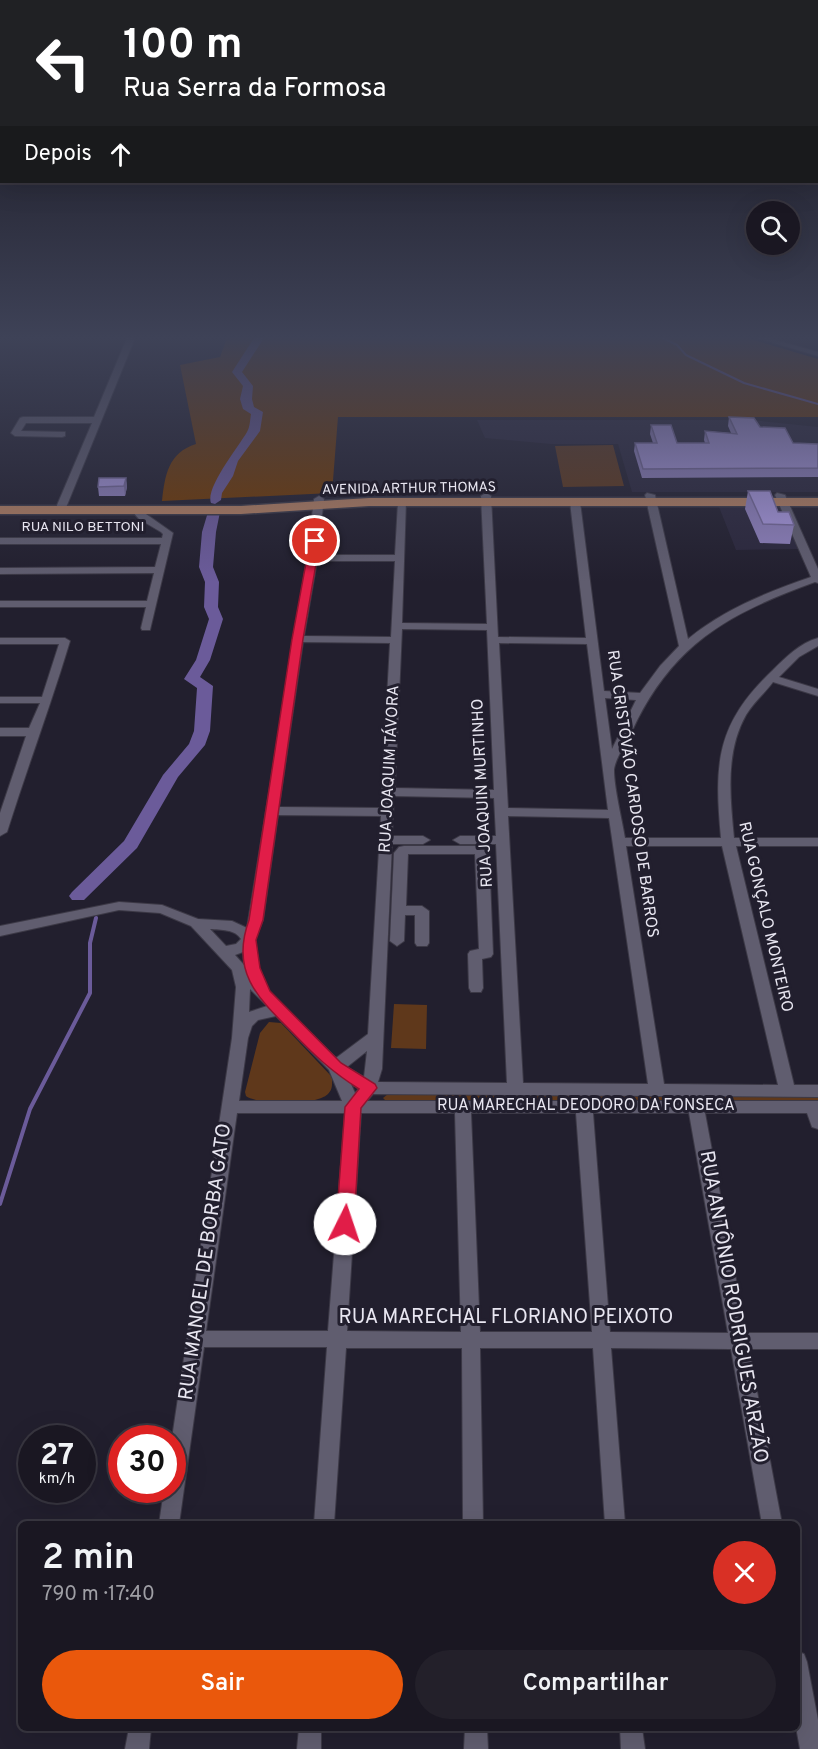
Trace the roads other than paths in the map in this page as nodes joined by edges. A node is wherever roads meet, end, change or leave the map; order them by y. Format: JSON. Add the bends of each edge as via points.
{"nodes":[{"id":1,"x":97,"y":420,"type":"joint"},
{"id":2,"x":62,"y":434,"type":"dead end"},
{"id":3,"x":818,"y":495,"type":"edge"},
{"id":4,"x":485,"y":499,"type":"junction"},
{"id":5,"x":651,"y":499,"type":"junction"},
{"id":6,"x":782,"y":499,"type":"junction"},
{"id":7,"x":319,"y":502,"type":"junction"},
{"id":8,"x":404,"y":502,"type":"junction"},
{"id":9,"x":575,"y":502,"type":"junction"},
{"id":10,"x":818,"y":502,"type":"edge"},
{"id":11,"x":0,"y":504,"type":"edge"},
{"id":12,"x":62,"y":507,"type":"junction"},
{"id":13,"x":0,"y":510,"type":"edge"},
{"id":14,"x":136,"y":510,"type":"junction"},
{"id":15,"x":0,"y":541,"type":"edge"},
{"id":16,"x":167,"y":541,"type":"junction"},
{"id":17,"x":312,"y":558,"type":"junction"},
{"id":18,"x":400,"y":558,"type":"junction"},
{"id":19,"x":160,"y":570,"type":"junction"},
{"id":20,"x":0,"y":571,"type":"edge"},
{"id":21,"x":818,"y":579,"type":"edge"},
{"id":22,"x":0,"y":604,"type":"edge"},
{"id":23,"x":152,"y":604,"type":"junction"},
{"id":24,"x":397,"y":626,"type":"junction"},
{"id":25,"x":146,"y":627,"type":"dead end"},
{"id":26,"x":493,"y":634,"type":"junction"},
{"id":27,"x":298,"y":639,"type":"junction"},
{"id":28,"x":396,"y":640,"type":"junction"},
{"id":29,"x":0,"y":641,"type":"edge"},
{"id":30,"x":592,"y":641,"type":"junction"},
{"id":31,"x":818,"y":641,"type":"edge"},
{"id":32,"x":685,"y":648,"type":"junction"},
{"id":33,"x":771,"y":678,"type":"junction"},
{"id":34,"x":818,"y":693,"type":"edge"},
{"id":35,"x":598,"y":694,"type":"junction"},
{"id":36,"x":643,"y":698,"type":"junction"},
{"id":37,"x":47,"y":699,"type":"junction"},
{"id":38,"x":0,"y":700,"type":"edge"},
{"id":39,"x":0,"y":732,"type":"edge"},
{"id":40,"x":33,"y":732,"type":"junction"},
{"id":41,"x":608,"y":769,"type":"junction"},
{"id":42,"x":389,"y":792,"type":"junction"},
{"id":43,"x":499,"y":794,"type":"junction"},
{"id":44,"x":274,"y":811,"type":"junction"},
{"id":45,"x":388,"y":812,"type":"junction"},
{"id":46,"x":500,"y":812,"type":"junction"},
{"id":47,"x":615,"y":813,"type":"junction"},
{"id":48,"x":0,"y":832,"type":"edge"},
{"id":49,"x":386,"y":840,"type":"junction"},
{"id":50,"x":501,"y":840,"type":"junction"},
{"id":51,"x":620,"y":842,"type":"junction"},
{"id":52,"x":728,"y":842,"type":"junction"},
{"id":53,"x":818,"y":842,"type":"edge"},
{"id":54,"x":448,"y":844,"type":"junction"},
{"id":55,"x":257,"y":907,"type":"junction"},
{"id":56,"x":398,"y":910,"type":"junction"},
{"id":57,"x":196,"y":923,"type":"junction"},
{"id":58,"x":228,"y":926,"type":"junction"},
{"id":59,"x":0,"y":931,"type":"edge"},
{"id":60,"x":249,"y":940,"type":"junction"},
{"id":61,"x":397,"y":941,"type":"dead end"},
{"id":62,"x":422,"y":944,"type":"dead end"},
{"id":63,"x":220,"y":949,"type":"junction"},
{"id":64,"x":239,"y":968,"type":"junction"},
{"id":65,"x":476,"y":988,"type":"dead end"},
{"id":66,"x":263,"y":994,"type":"junction"},
{"id":67,"x":279,"y":1011,"type":"junction"},
{"id":68,"x":376,"y":1036,"type":"junction"},
{"id":69,"x":240,"y":1038,"type":"junction"},
{"id":70,"x":336,"y":1067,"type":"junction"},
{"id":71,"x":369,"y":1088,"type":"junction"},
{"id":72,"x":514,"y":1089,"type":"junction"},
{"id":73,"x":657,"y":1090,"type":"junction"},
{"id":74,"x":788,"y":1092,"type":"junction"},
{"id":75,"x":694,"y":1099,"type":"junction"},
{"id":76,"x":463,"y":1106,"type":"junction"},
{"id":77,"x":584,"y":1106,"type":"junction"},
{"id":78,"x":229,"y":1107,"type":"junction"},
{"id":79,"x":353,"y":1107,"type":"junction"},
{"id":80,"x":817,"y":1107,"type":"edge"},
{"id":81,"x":195,"y":1339,"type":"junction"},
{"id":82,"x":337,"y":1341,"type":"junction"},
{"id":83,"x":471,"y":1341,"type":"junction"},
{"id":84,"x":600,"y":1341,"type":"junction"},
{"id":85,"x":740,"y":1341,"type":"junction"},
{"id":86,"x":818,"y":1341,"type":"edge"},
{"id":87,"x":169,"y":1521,"type":"edge"},
{"id":88,"x":324,"y":1521,"type":"edge"},
{"id":89,"x":473,"y":1521,"type":"edge"},
{"id":90,"x":615,"y":1521,"type":"edge"},
{"id":91,"x":771,"y":1521,"type":"edge"},
{"id":92,"x":800,"y":1684,"type":"edge"},
{"id":93,"x":140,"y":1731,"type":"edge"},
{"id":94,"x":310,"y":1731,"type":"edge"},
{"id":95,"x":476,"y":1731,"type":"edge"},
{"id":96,"x":632,"y":1731,"type":"edge"},
{"id":97,"x":137,"y":1749,"type":"edge"},
{"id":98,"x":309,"y":1749,"type":"edge"},
{"id":99,"x":476,"y":1749,"type":"edge"},
{"id":100,"x":633,"y":1749,"type":"edge"},
{"id":101,"x":812,"y":1749,"type":"edge"}],
"edges":[{"from":1,"to":2,"type":"street","via":[[23,420],[15,433]]},
{"from":1,"to":12,"type":"street"},
{"from":3,"to":6,"type":"main road","name":"AVENIDA ARTHUR THOMAS"},
{"from":4,"to":5,"type":"main road","name":"AVENIDA ARTHUR THOMAS"},
{"from":4,"to":7,"type":"main road","name":"AVENIDA ARTHUR THOMAS","via":[[367,496]]},
{"from":4,"to":8,"type":"main road","name":"AVENIDA ARTHUR THOMAS"},
{"from":4,"to":9,"type":"main road","name":"AVENIDA ARTHUR THOMAS"},
{"from":4,"to":26,"type":"street","name":"RUA JOAQUIN MURTINHO"},
{"from":5,"to":6,"type":"main road","name":"AVENIDA ARTHUR THOMAS"},
{"from":5,"to":9,"type":"main road","name":"AVENIDA ARTHUR THOMAS"},
{"from":5,"to":32,"type":"street"},
{"from":6,"to":10,"type":"main road","name":"AVENIDA ARTHUR THOMAS"},
{"from":6,"to":21,"type":"street"},
{"from":7,"to":8,"type":"main road","name":"AVENIDA ARTHUR THOMAS"},
{"from":7,"to":12,"type":"main road","name":"AVENIDA ARTHUR THOMAS"},
{"from":7,"to":14,"type":"main road","name":"AVENIDA ARTHUR THOMAS","via":[[242,510]]},
{"from":7,"to":17,"type":"street"},
{"from":8,"to":18,"type":"street","name":"RUA JOAQUIM TÁVORA"},
{"from":9,"to":30,"type":"street","name":"RUA CRISTÓVÃO CARDOSO DE BARROS"},
{"from":11,"to":12,"type":"main road","name":"AVENIDA ARTHUR THOMAS"},
{"from":12,"to":13,"type":"main road","name":"AVENIDA ARTHUR THOMAS"},
{"from":12,"to":14,"type":"main road","name":"AVENIDA ARTHUR THOMAS"},
{"from":14,"to":16,"type":"street","via":[[138,515],[163,528],[168,533]]},
{"from":15,"to":16,"type":"street","name":"RUA NILO BETTONI"},
{"from":16,"to":19,"type":"street"},
{"from":17,"to":18,"type":"street"},
{"from":17,"to":27,"type":"street"},
{"from":18,"to":24,"type":"street","name":"RUA JOAQUIM TÁVORA"},
{"from":19,"to":20,"type":"street"},
{"from":19,"to":23,"type":"street"},
{"from":21,"to":32,"type":"street","via":[[775,592],[741,609]]},
{"from":22,"to":23,"type":"street"},
{"from":23,"to":25,"type":"street"},
{"from":24,"to":26,"type":"street"},
{"from":24,"to":28,"type":"street","name":"RUA JOAQUIM TÁVORA"},
{"from":26,"to":30,"type":"street"},
{"from":26,"to":43,"type":"street","name":"RUA JOAQUIN MURTINHO"},
{"from":27,"to":28,"type":"street"},
{"from":27,"to":44,"type":"street"},
{"from":28,"to":42,"type":"street","name":"RUA JOAQUIM TÁVORA"},
{"from":29,"to":37,"type":"street","via":[[64,641]]},
{"from":30,"to":35,"type":"street","name":"RUA CRISTÓVÃO CARDOSO DE BARROS"},
{"from":31,"to":33,"type":"street","name":"RUA GONÇALO MONTEIRO","via":[[795,655]]},
{"from":32,"to":36,"type":"street","via":[[663,668]]},
{"from":33,"to":34,"type":"street"},
{"from":33,"to":52,"type":"street","name":"RUA GONÇALO MONTEIRO","via":[[741,713],[728,746],[723,790]]},
{"from":35,"to":36,"type":"street"},
{"from":35,"to":41,"type":"street","name":"RUA CRISTÓVÃO CARDOSO DE BARROS"},
{"from":36,"to":41,"type":"street"},
{"from":37,"to":38,"type":"street"},
{"from":37,"to":40,"type":"street"},
{"from":39,"to":40,"type":"street"},
{"from":40,"to":48,"type":"street"},
{"from":41,"to":47,"type":"street","name":"RUA CRISTÓVÃO CARDOSO DE BARROS"},
{"from":42,"to":43,"type":"street"},
{"from":42,"to":45,"type":"street","name":"RUA JOAQUIM TÁVORA"},
{"from":43,"to":46,"type":"street","name":"RUA JOAQUIN MURTINHO"},
{"from":44,"to":45,"type":"street"},
{"from":44,"to":55,"type":"street"},
{"from":45,"to":49,"type":"street","name":"RUA JOAQUIM TÁVORA"},
{"from":46,"to":47,"type":"street"},
{"from":46,"to":50,"type":"street","name":"RUA JOAQUIN MURTINHO"},
{"from":47,"to":51,"type":"street","name":"RUA CRISTÓVÃO CARDOSO DE BARROS"},
{"from":49,"to":54,"type":"street"},
{"from":49,"to":68,"type":"street","name":"RUA JOAQUIM TÁVORA"},
{"from":50,"to":54,"type":"street"},
{"from":50,"to":72,"type":"street","name":"RUA JOAQUIN MURTINHO"},
{"from":51,"to":52,"type":"street"},
{"from":51,"to":73,"type":"street","name":"RUA CRISTÓVÃO CARDOSO DE BARROS"},
{"from":52,"to":53,"type":"street"},
{"from":52,"to":74,"type":"street","name":"RUA GONÇALO MONTEIRO"},
{"from":54,"to":56,"type":"street","via":[[401,853]]},
{"from":54,"to":65,"type":"street","via":[[482,852],[486,954],[475,954]]},
{"from":55,"to":58,"type":"street"},
{"from":55,"to":60,"type":"street"},
{"from":56,"to":61,"type":"street"},
{"from":56,"to":62,"type":"street","via":[[422,911]]},
{"from":57,"to":58,"type":"street"},
{"from":57,"to":59,"type":"street","via":[[162,909],[119,906]]},
{"from":57,"to":63,"type":"street"},
{"from":58,"to":60,"type":"street","via":[[244,932]]},
{"from":58,"to":63,"type":"street","via":[[217,936]]},
{"from":60,"to":63,"type":"street","via":[[239,950]]},
{"from":60,"to":66,"type":"street","via":[[252,968]]},
{"from":63,"to":64,"type":"street"},
{"from":64,"to":66,"type":"street"},
{"from":64,"to":69,"type":"street","name":"RUA MANOEL DE BORBA GATO","via":[[243,987]]},
{"from":66,"to":67,"type":"street"},
{"from":67,"to":69,"type":"street","via":[[250,1017]]},
{"from":67,"to":70,"type":"street"},
{"from":68,"to":70,"type":"street"},
{"from":68,"to":71,"type":"street","name":"RUA JOAQUIM TÁVORA"},
{"from":69,"to":78,"type":"street","name":"RUA MANOEL DE BORBA GATO"},
{"from":70,"to":71,"type":"street"},
{"from":70,"to":79,"type":"street"},
{"from":71,"to":72,"type":"street"},
{"from":71,"to":79,"type":"street","name":"RUA JOAQUIM TÁVORA"},
{"from":72,"to":73,"type":"street"},
{"from":73,"to":75,"type":"street"},
{"from":74,"to":75,"type":"street"},
{"from":74,"to":80,"type":"street"},
{"from":75,"to":77,"type":"street","name":"RUA MARECHAL DEODORO DA FONSECA"},
{"from":75,"to":80,"type":"street","name":"RUA MARECHAL DEODORO DA FONSECA"},
{"from":75,"to":85,"type":"street","name":"RUA ANTÔNIO RODRIGUES ARZÃO"},
{"from":76,"to":77,"type":"street","name":"RUA MARECHAL DEODORO DA FONSECA"},
{"from":76,"to":79,"type":"street","name":"RUA MARECHAL DEODORO DA FONSECA"},
{"from":76,"to":83,"type":"street"},
{"from":77,"to":84,"type":"street"},
{"from":78,"to":79,"type":"street","name":"RUA MARECHAL DEODORO DA FONSECA"},
{"from":78,"to":81,"type":"street","name":"RUA MANOEL DE BORBA GATO"},
{"from":79,"to":82,"type":"street"},
{"from":81,"to":82,"type":"street","name":"RUA MARECHAL FLORIANO PEIXOTO"},
{"from":81,"to":87,"type":"street","name":"RUA MANOEL DE BORBA GATO"},
{"from":82,"to":83,"type":"street","name":"RUA MARECHAL FLORIANO PEIXOTO"},
{"from":82,"to":88,"type":"street"},
{"from":83,"to":84,"type":"street","name":"RUA MARECHAL FLORIANO PEIXOTO"},
{"from":83,"to":89,"type":"street"},
{"from":84,"to":85,"type":"street","name":"RUA MARECHAL FLORIANO PEIXOTO"},
{"from":84,"to":90,"type":"street"},
{"from":85,"to":86,"type":"street","name":"RUA MARECHAL FLORIANO PEIXOTO"},
{"from":85,"to":91,"type":"street","name":"RUA ANTÔNIO RODRIGUES ARZÃO"},
{"from":92,"to":101,"type":"street"},
{"from":93,"to":97,"type":"street"},
{"from":94,"to":98,"type":"street"},
{"from":95,"to":99,"type":"street"},
{"from":96,"to":100,"type":"street"}]}
